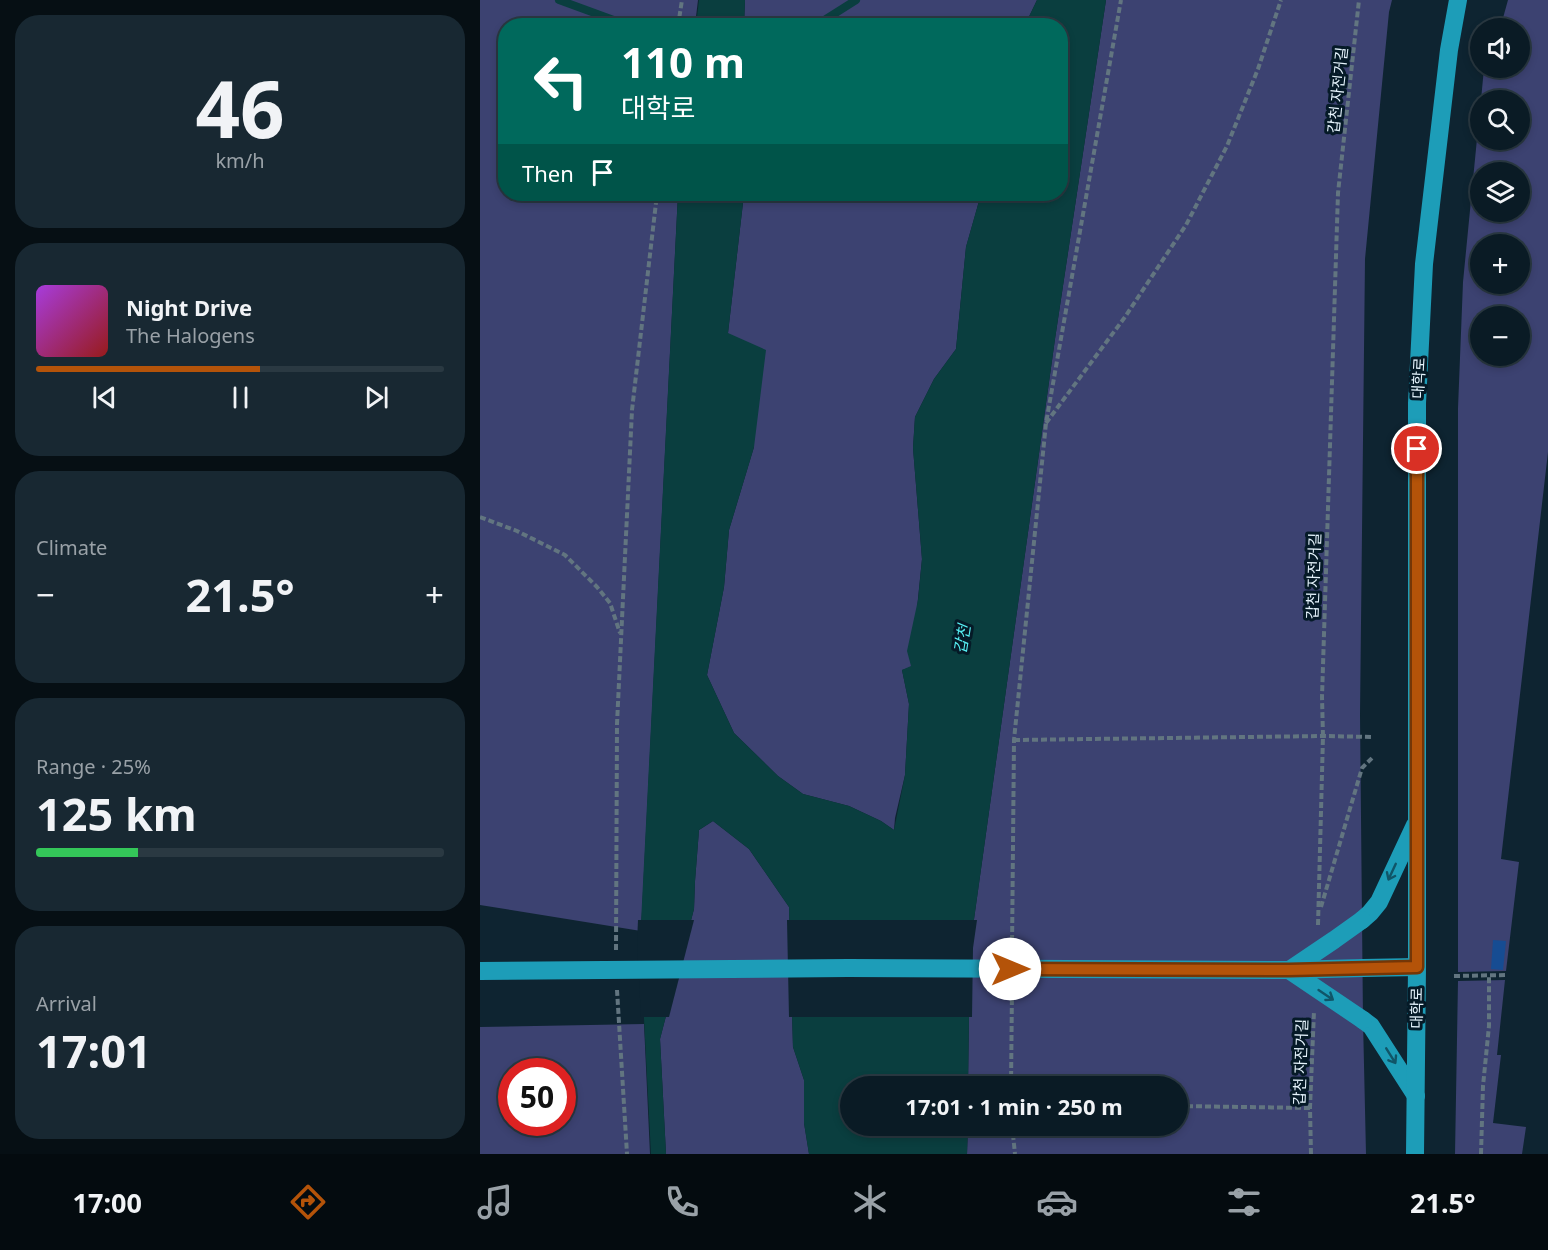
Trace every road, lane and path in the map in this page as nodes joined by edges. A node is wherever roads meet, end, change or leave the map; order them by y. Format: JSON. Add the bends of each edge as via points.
{"nodes":[{"id":1,"x":682,"y":0,"type":"edge"},
{"id":2,"x":1121,"y":0,"type":"edge"},
{"id":3,"x":1281,"y":0,"type":"edge"},
{"id":4,"x":1359,"y":0,"type":"edge"},
{"id":5,"x":1458,"y":0,"type":"edge"},
{"id":6,"x":679,"y":18,"type":"edge"},
{"id":7,"x":656,"y":201,"type":"edge"},
{"id":8,"x":1046,"y":423,"type":"junction"},
{"id":9,"x":480,"y":517,"type":"edge"},
{"id":10,"x":622,"y":637,"type":"junction"},
{"id":11,"x":1323,"y":736,"type":"junction"},
{"id":12,"x":1373,"y":737,"type":"dead end"},
{"id":13,"x":1014,"y":740,"type":"junction"},
{"id":14,"x":1373,"y":757,"type":"dead end"},
{"id":15,"x":1417,"y":820,"type":"junction"},
{"id":16,"x":1318,"y":913,"type":"junction"},
{"id":17,"x":1318,"y":936,"type":"dead end"},
{"id":18,"x":1012,"y":955,"type":"dead end"},
{"id":19,"x":615,"y":956,"type":"dead end"},
{"id":20,"x":1417,"y":967,"type":"junction"},
{"id":21,"x":1289,"y":970,"type":"junction"},
{"id":22,"x":480,"y":971,"type":"edge"},
{"id":23,"x":1506,"y":975,"type":"dead end"},
{"id":24,"x":1454,"y":976,"type":"dead end"},
{"id":25,"x":1489,"y":976,"type":"junction"},
{"id":26,"x":1012,"y":978,"type":"dead end"},
{"id":27,"x":617,"y":990,"type":"dead end"},
{"id":28,"x":1315,"y":1005,"type":"dead end"},
{"id":29,"x":1011,"y":1076,"type":"edge"},
{"id":30,"x":1416,"y":1096,"type":"junction"},
{"id":31,"x":1188,"y":1106,"type":"edge"},
{"id":32,"x":1310,"y":1108,"type":"junction"},
{"id":33,"x":1013,"y":1136,"type":"edge"},
{"id":34,"x":627,"y":1154,"type":"edge"},
{"id":35,"x":1015,"y":1154,"type":"edge"},
{"id":36,"x":1311,"y":1154,"type":"edge"},
{"id":37,"x":1415,"y":1154,"type":"edge"},
{"id":38,"x":1480,"y":1154,"type":"edge"}],
"edges":[{"from":1,"to":6,"type":"path"},
{"from":2,"to":8,"type":"path"},
{"from":3,"to":8,"type":"path","via":[[1227,146],[1186,225],[1125,317]]},
{"from":4,"to":11,"type":"path","name":"갑천 자전거길","via":[[1338,193]]},
{"from":5,"to":15,"type":"main road","name":"대학로","via":[[1423,276],[1417,403]]},
{"from":7,"to":10,"type":"path","via":[[632,410]]},
{"from":8,"to":13,"type":"path"},
{"from":9,"to":10,"type":"path","via":[[565,555],[610,603]]},
{"from":10,"to":19,"type":"path","via":[[617,724]]},
{"from":11,"to":12,"type":"path"},
{"from":11,"to":13,"type":"path"},
{"from":11,"to":16,"type":"path","name":"갑천 자전거길"},
{"from":13,"to":18,"type":"path"},
{"from":14,"to":16,"type":"path","via":[[1362,768]]},
{"from":15,"to":20,"type":"main road","name":"대학로"},
{"from":15,"to":21,"type":"main road","one_way":true,"bridge":true,"via":[[1379,902],[1362,920]]},
{"from":16,"to":17,"type":"path","name":"갑천 자전거길"},
{"from":20,"to":21,"type":"main road","bridge":true},
{"from":20,"to":30,"type":"main road","name":"대학로"},
{"from":21,"to":22,"type":"main road","bridge":true},
{"from":21,"to":30,"type":"main road","one_way":true,"bridge":true,"via":[[1371,1026]]},
{"from":23,"to":25,"type":"path"},
{"from":24,"to":25,"type":"path"},
{"from":25,"to":38,"type":"path"},
{"from":26,"to":29,"type":"path"},
{"from":27,"to":34,"type":"path"},
{"from":28,"to":32,"type":"path","name":"갑천 자전거길"},
{"from":30,"to":37,"type":"main road","name":"대학로"},
{"from":31,"to":32,"type":"path"},
{"from":32,"to":36,"type":"path","name":"갑천 자전거길"},
{"from":33,"to":35,"type":"path"}]}
